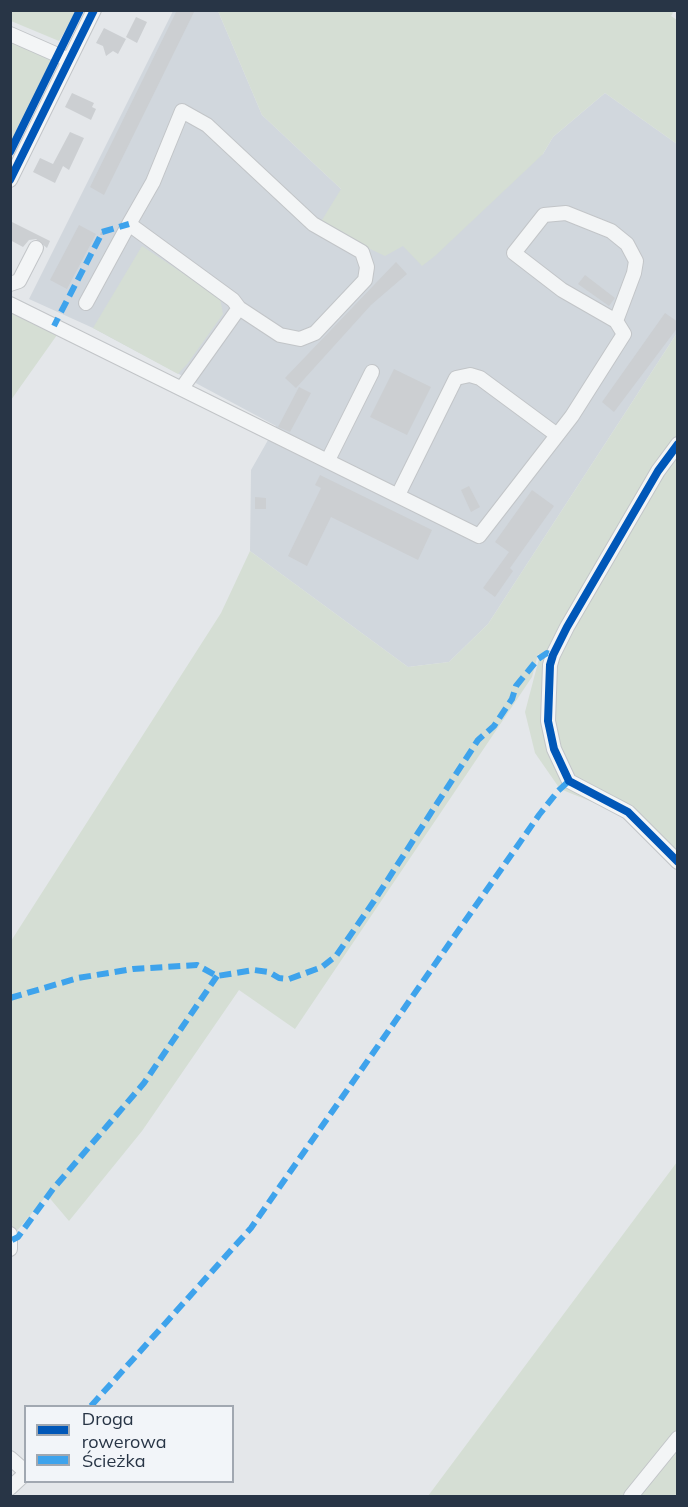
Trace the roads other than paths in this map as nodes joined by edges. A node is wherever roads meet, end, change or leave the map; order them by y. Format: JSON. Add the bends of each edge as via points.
{"nodes":[{"id":1,"x":94,"y":10,"type":"edge"},
{"id":2,"x":10,"y":34,"type":"edge"},
{"id":3,"x":69,"y":60,"type":"junction"},
{"id":4,"x":10,"y":180,"type":"edge"},
{"id":5,"x":129,"y":224,"type":"junction"},
{"id":6,"x":36,"y":248,"type":"dead end"},
{"id":7,"x":10,"y":284,"type":"edge"},
{"id":8,"x":86,"y":303,"type":"dead end"},
{"id":9,"x":10,"y":304,"type":"edge"},
{"id":10,"x":239,"y":308,"type":"junction"},
{"id":11,"x":616,"y":321,"type":"junction"},
{"id":12,"x":372,"y":372,"type":"dead end"},
{"id":13,"x":182,"y":388,"type":"junction"},
{"id":14,"x":557,"y":435,"type":"junction"},
{"id":15,"x":678,"y":444,"type":"edge"},
{"id":16,"x":328,"y":460,"type":"junction"},
{"id":17,"x":398,"y":495,"type":"junction"},
{"id":18,"x":678,"y":862,"type":"edge"},
{"id":19,"x":10,"y":1234,"type":"edge"},
{"id":20,"x":10,"y":1249,"type":"edge"},
{"id":21,"x":678,"y":1438,"type":"edge"},
{"id":22,"x":10,"y":1458,"type":"edge"},
{"id":23,"x":24,"y":1471,"type":"edge"},
{"id":24,"x":24,"y":1475,"type":"edge"},
{"id":25,"x":10,"y":1488,"type":"edge"},
{"id":26,"x":631,"y":1497,"type":"edge"}],
"edges":[{"from":1,"to":3,"type":"street"},
{"from":2,"to":3,"type":"street"},
{"from":3,"to":4,"type":"street"},
{"from":5,"to":8,"type":"street"},
{"from":5,"to":10,"type":"street"},
{"from":5,"to":10,"type":"street","via":[[153,182],[182,111],[207,125],[313,224],[362,252],[367,267],[365,280],[315,333],[300,339],[280,335]]},
{"from":6,"to":7,"type":"street","via":[[19,280]]},
{"from":9,"to":13,"type":"street"},
{"from":10,"to":13,"type":"street"},
{"from":11,"to":11,"type":"street","via":[[636,261],[627,244],[611,231],[566,213],[544,215],[513,253],[562,290]]},
{"from":11,"to":14,"type":"street","via":[[624,334]]},
{"from":12,"to":16,"type":"street"},
{"from":13,"to":16,"type":"street"},
{"from":14,"to":17,"type":"street","via":[[479,536]]},
{"from":14,"to":17,"type":"street","via":[[480,378],[456,378]]},
{"from":15,"to":18,"type":"street","via":[[658,471],[553,655],[548,721],[554,749],[569,781],[628,812]]},
{"from":16,"to":17,"type":"street"},
{"from":19,"to":20,"type":"street"},
{"from":21,"to":26,"type":"street"},
{"from":22,"to":23,"type":"street"},
{"from":24,"to":25,"type":"street"}]}
